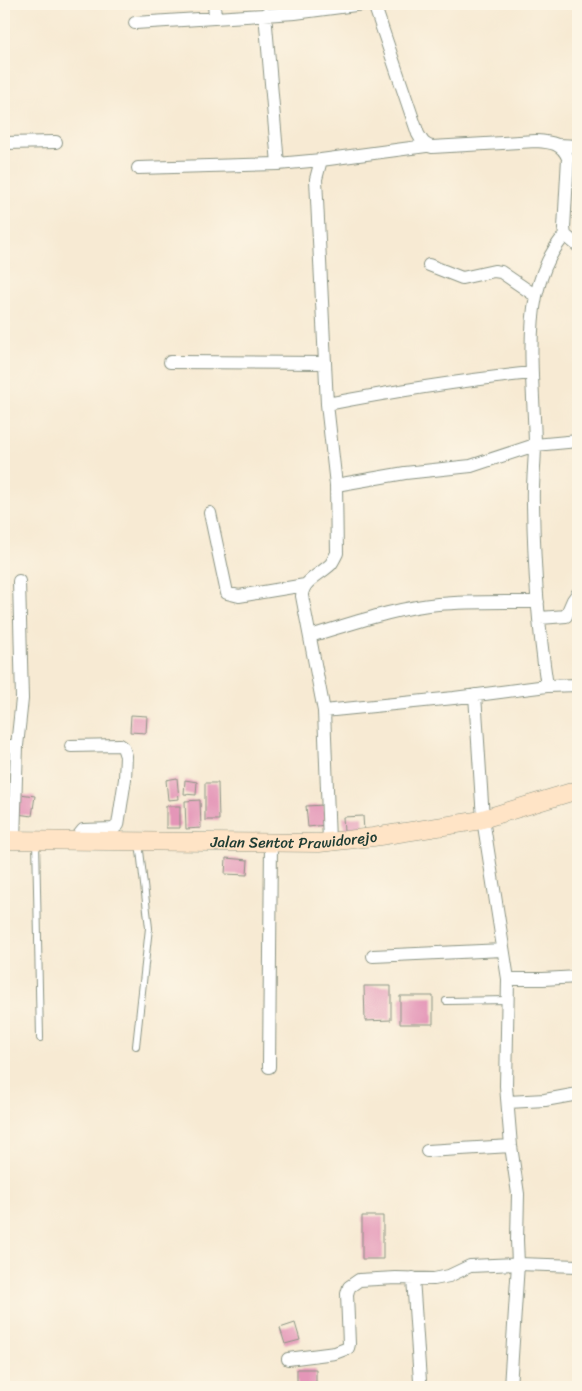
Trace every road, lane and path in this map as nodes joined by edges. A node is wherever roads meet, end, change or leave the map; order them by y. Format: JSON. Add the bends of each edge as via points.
{"nodes":[{"id":1,"x":214,"y":4,"type":"edge"},
{"id":2,"x":363,"y":4,"type":"edge"},
{"id":3,"x":374,"y":4,"type":"edge"},
{"id":4,"x":265,"y":14,"type":"junction"},
{"id":5,"x":215,"y":17,"type":"junction"},
{"id":6,"x":135,"y":23,"type":"dead end"},
{"id":7,"x":56,"y":142,"type":"dead end"},
{"id":8,"x":4,"y":144,"type":"edge"},
{"id":9,"x":558,"y":145,"type":"junction"},
{"id":10,"x":426,"y":146,"type":"junction"},
{"id":11,"x":578,"y":146,"type":"edge"},
{"id":12,"x":321,"y":160,"type":"junction"},
{"id":13,"x":278,"y":164,"type":"junction"},
{"id":14,"x":138,"y":168,"type":"dead end"},
{"id":15,"x":565,"y":235,"type":"junction"},
{"id":16,"x":578,"y":246,"type":"edge"},
{"id":17,"x":429,"y":265,"type":"dead end"},
{"id":18,"x":536,"y":296,"type":"junction"},
{"id":19,"x":170,"y":362,"type":"dead end"},
{"id":20,"x":325,"y":363,"type":"junction"},
{"id":21,"x":532,"y":373,"type":"junction"},
{"id":22,"x":327,"y":404,"type":"junction"},
{"id":23,"x":578,"y":441,"type":"edge"},
{"id":24,"x":535,"y":445,"type":"junction"},
{"id":25,"x":336,"y":485,"type":"junction"},
{"id":26,"x":210,"y":513,"type":"dead end"},
{"id":27,"x":19,"y":581,"type":"dead end"},
{"id":28,"x":305,"y":585,"type":"junction"},
{"id":29,"x":578,"y":592,"type":"edge"},
{"id":30,"x":538,"y":602,"type":"junction"},
{"id":31,"x":540,"y":618,"type":"junction"},
{"id":32,"x":310,"y":636,"type":"junction"},
{"id":33,"x":578,"y":685,"type":"edge"},
{"id":34,"x":547,"y":686,"type":"junction"},
{"id":35,"x":475,"y":695,"type":"junction"},
{"id":36,"x":324,"y":711,"type":"junction"},
{"id":37,"x":4,"y":746,"type":"edge"},
{"id":38,"x":17,"y":746,"type":"junction"},
{"id":39,"x":71,"y":746,"type":"dead end"},
{"id":40,"x":578,"y":790,"type":"edge"},
{"id":41,"x":483,"y":819,"type":"junction"},
{"id":42,"x":36,"y":839,"type":"junction"},
{"id":43,"x":9,"y":840,"type":"edge"},
{"id":44,"x":75,"y":840,"type":"junction"},
{"id":45,"x":138,"y":841,"type":"junction"},
{"id":46,"x":272,"y":842,"type":"junction"},
{"id":47,"x":329,"y":842,"type":"junction"},
{"id":48,"x":503,"y":950,"type":"junction"},
{"id":49,"x":373,"y":956,"type":"dead end"},
{"id":50,"x":578,"y":976,"type":"edge"},
{"id":51,"x":508,"y":979,"type":"junction"},
{"id":52,"x":508,"y":1000,"type":"junction"},
{"id":53,"x":446,"y":1001,"type":"dead end"},
{"id":54,"x":40,"y":1038,"type":"dead end"},
{"id":55,"x":136,"y":1046,"type":"dead end"},
{"id":56,"x":269,"y":1067,"type":"dead end"},
{"id":57,"x":578,"y":1094,"type":"edge"},
{"id":58,"x":508,"y":1102,"type":"junction"},
{"id":59,"x":511,"y":1146,"type":"junction"},
{"id":60,"x":427,"y":1151,"type":"dead end"},
{"id":61,"x":518,"y":1264,"type":"junction"},
{"id":62,"x":578,"y":1266,"type":"edge"},
{"id":63,"x":413,"y":1278,"type":"junction"},
{"id":64,"x":288,"y":1359,"type":"dead end"},
{"id":65,"x":420,"y":1381,"type":"dead end"},
{"id":66,"x":510,"y":1387,"type":"edge"}],
"edges":[{"from":1,"to":5,"type":"street"},
{"from":2,"to":4,"type":"street"},
{"from":3,"to":10,"type":"street","via":[[418,134]]},
{"from":4,"to":5,"type":"street"},
{"from":4,"to":13,"type":"street"},
{"from":5,"to":6,"type":"street"},
{"from":7,"to":8,"type":"street"},
{"from":9,"to":10,"type":"street","via":[[536,141]]},
{"from":9,"to":11,"type":"street"},
{"from":9,"to":15,"type":"street","via":[[568,158]]},
{"from":10,"to":12,"type":"street"},
{"from":12,"to":13,"type":"street"},
{"from":12,"to":20,"type":"street","via":[[316,179]]},
{"from":13,"to":14,"type":"street"},
{"from":15,"to":16,"type":"street"},
{"from":15,"to":18,"type":"street","via":[[553,250]]},
{"from":17,"to":18,"type":"street","via":[[462,278],[501,272]]},
{"from":18,"to":21,"type":"street"},
{"from":19,"to":20,"type":"street"},
{"from":20,"to":22,"type":"street"},
{"from":21,"to":22,"type":"street","via":[[414,388]]},
{"from":21,"to":24,"type":"street"},
{"from":22,"to":25,"type":"street"},
{"from":23,"to":24,"type":"street"},
{"from":24,"to":25,"type":"street","via":[[472,466]]},
{"from":24,"to":30,"type":"street","via":[[533,503]]},
{"from":25,"to":28,"type":"street","via":[[337,554],[332,563]]},
{"from":26,"to":28,"type":"street","via":[[226,593],[239,596]]},
{"from":27,"to":38,"type":"street","via":[[22,699]]},
{"from":28,"to":32,"type":"street","via":[[302,596]]},
{"from":29,"to":31,"type":"street","via":[[566,616]]},
{"from":30,"to":31,"type":"street"},
{"from":30,"to":32,"type":"street","via":[[436,604]]},
{"from":31,"to":34,"type":"street"},
{"from":32,"to":36,"type":"street"},
{"from":33,"to":34,"type":"street"},
{"from":34,"to":35,"type":"street"},
{"from":35,"to":36,"type":"street"},
{"from":35,"to":41,"type":"street"},
{"from":36,"to":47,"type":"street"},
{"from":37,"to":38,"type":"street"},
{"from":38,"to":43,"type":"street"},
{"from":39,"to":44,"type":"street","via":[[120,745],[124,747],[126,756],[126,779],[118,826],[83,830]]},
{"from":40,"to":41,"type":"main road","name":"Jalan Sentot Prawidorejo"},
{"from":41,"to":47,"type":"main road","name":"Jalan Sentot Prawidorejo"},
{"from":41,"to":48,"type":"street"},
{"from":42,"to":43,"type":"main road","name":"Jalan Sentot Prawidorejo"},
{"from":42,"to":44,"type":"main road","name":"Jalan Sentot Prawidorejo"},
{"from":42,"to":54,"type":"lane"},
{"from":44,"to":45,"type":"main road","name":"Jalan Sentot Prawidorejo"},
{"from":45,"to":46,"type":"main road","name":"Jalan Sentot Prawidorejo"},
{"from":45,"to":55,"type":"lane","via":[[149,928]]},
{"from":46,"to":47,"type":"main road","name":"Jalan Sentot Prawidorejo"},
{"from":46,"to":56,"type":"street"},
{"from":48,"to":49,"type":"street"},
{"from":48,"to":51,"type":"street"},
{"from":50,"to":51,"type":"street"},
{"from":51,"to":52,"type":"street"},
{"from":52,"to":53,"type":"lane"},
{"from":52,"to":58,"type":"street"},
{"from":57,"to":58,"type":"street"},
{"from":58,"to":59,"type":"street"},
{"from":59,"to":60,"type":"street"},
{"from":59,"to":61,"type":"street","via":[[518,1194]]},
{"from":61,"to":62,"type":"street"},
{"from":61,"to":63,"type":"street","via":[[470,1266],[449,1276]]},
{"from":61,"to":66,"type":"street"},
{"from":63,"to":64,"type":"street","via":[[359,1280],[349,1287],[347,1294],[348,1348],[336,1353]]},
{"from":63,"to":65,"type":"street"}]}
